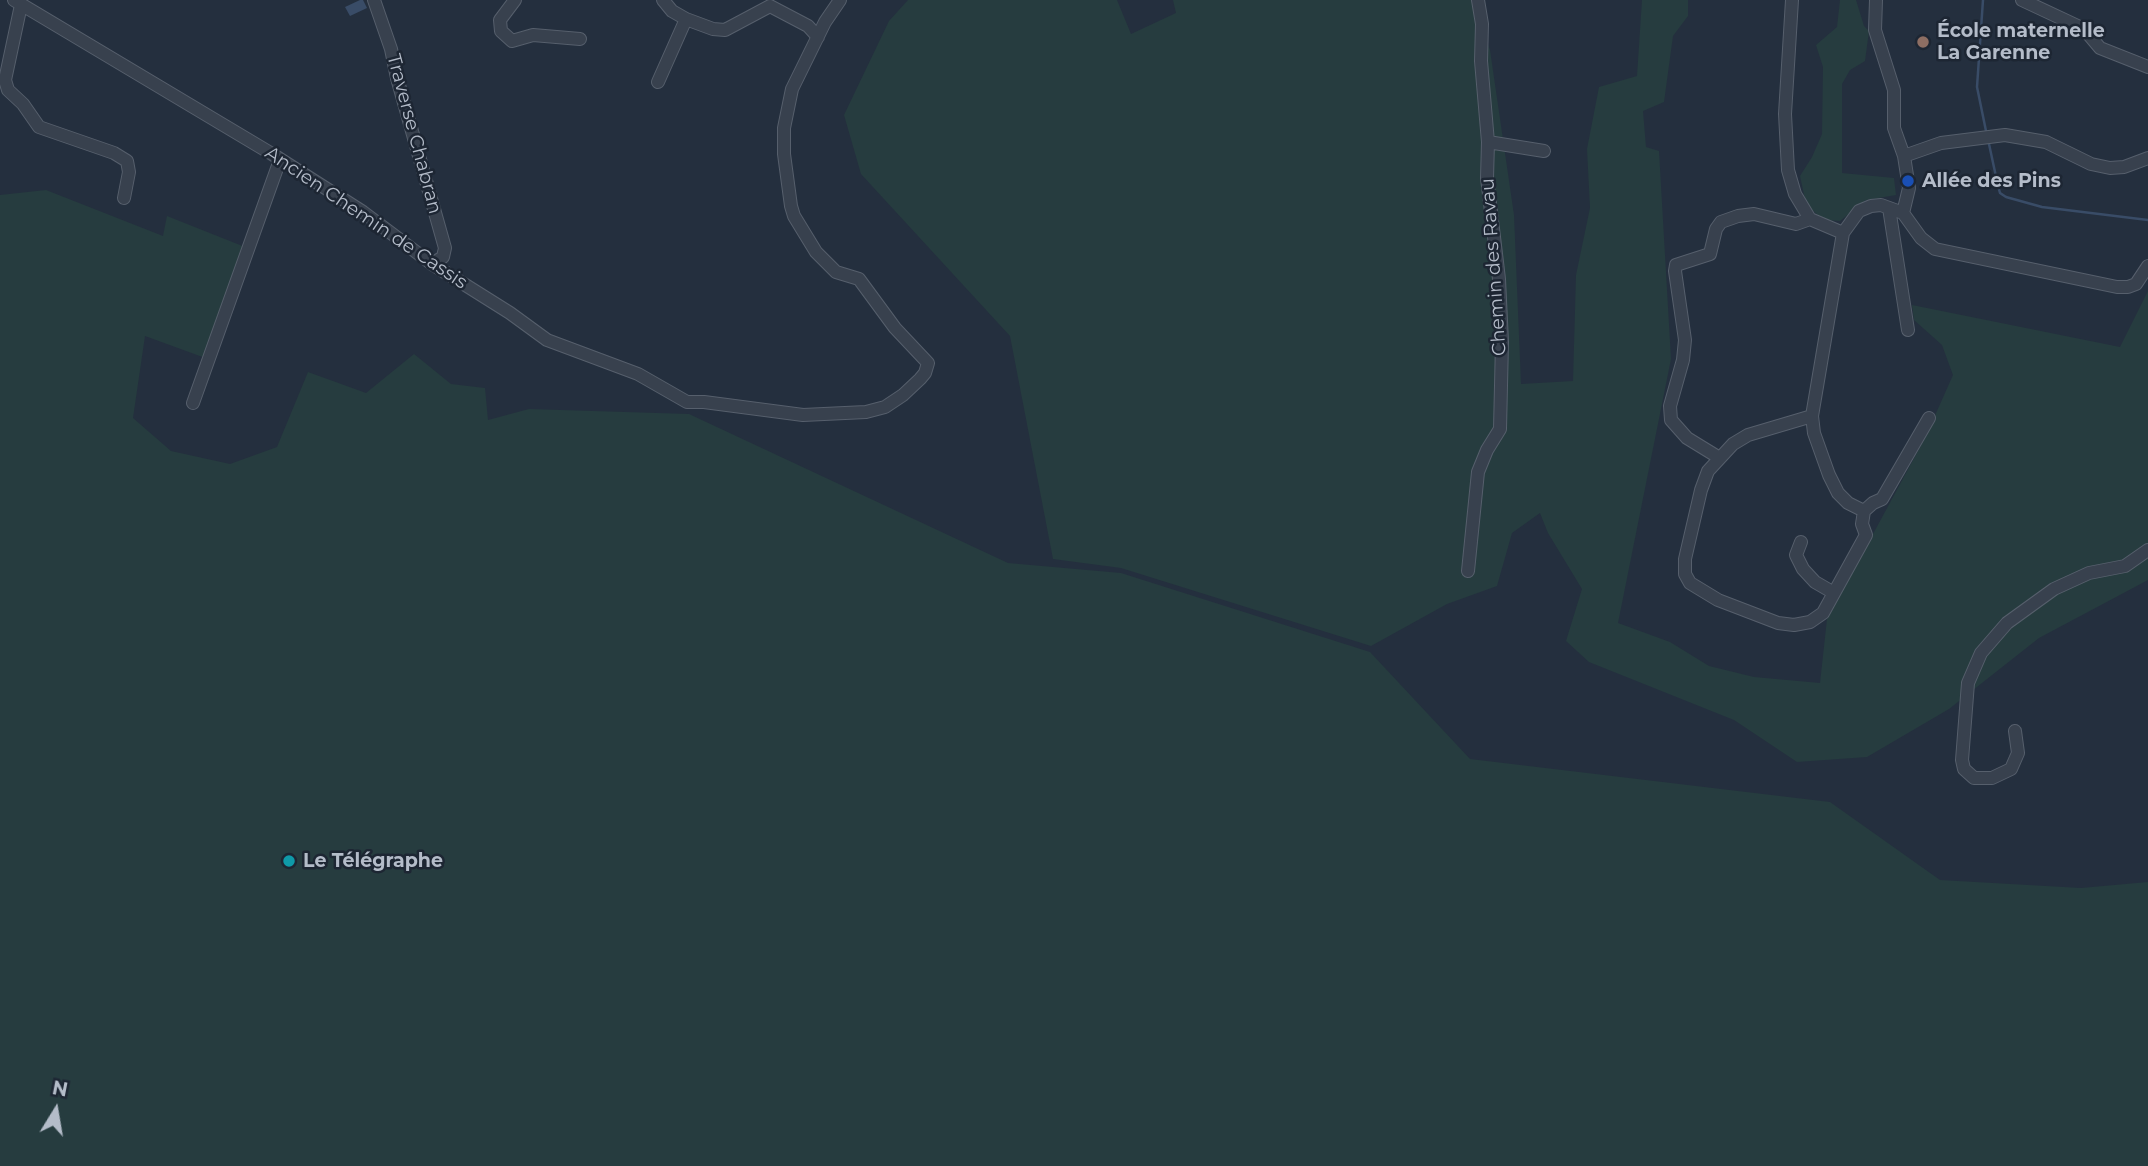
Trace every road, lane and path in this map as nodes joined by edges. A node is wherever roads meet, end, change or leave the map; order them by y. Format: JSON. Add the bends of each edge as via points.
{"nodes":[{"id":1,"x":374,"y":0,"type":"edge"},
{"id":2,"x":515,"y":0,"type":"edge"},
{"id":3,"x":663,"y":0,"type":"edge"},
{"id":4,"x":840,"y":0,"type":"edge"},
{"id":5,"x":1478,"y":0,"type":"edge"},
{"id":6,"x":1792,"y":0,"type":"edge"},
{"id":7,"x":1876,"y":0,"type":"edge"},
{"id":8,"x":2022,"y":0,"type":"edge"},
{"id":9,"x":18,"y":2,"type":"edge"},
{"id":10,"x":686,"y":19,"type":"junction"},
{"id":11,"x":818,"y":37,"type":"junction"},
{"id":12,"x":580,"y":40,"type":"dead end"},
{"id":13,"x":2148,"y":67,"type":"edge"},
{"id":14,"x":658,"y":82,"type":"dead end"},
{"id":15,"x":1488,"y":142,"type":"junction"},
{"id":16,"x":1544,"y":151,"type":"dead end"},
{"id":17,"x":1904,"y":156,"type":"junction"},
{"id":18,"x":2148,"y":159,"type":"edge"},
{"id":19,"x":280,"y":160,"type":"junction"},
{"id":20,"x":124,"y":198,"type":"dead end"},
{"id":21,"x":1889,"y":208,"type":"junction"},
{"id":22,"x":1903,"y":214,"type":"junction"},
{"id":23,"x":1810,"y":219,"type":"junction"},
{"id":24,"x":1843,"y":233,"type":"junction"},
{"id":25,"x":432,"y":264,"type":"junction"},
{"id":26,"x":2148,"y":265,"type":"edge"},
{"id":27,"x":1908,"y":330,"type":"dead end"},
{"id":28,"x":193,"y":403,"type":"dead end"},
{"id":29,"x":1812,"y":416,"type":"junction"},
{"id":30,"x":1929,"y":418,"type":"dead end"},
{"id":31,"x":1718,"y":457,"type":"junction"},
{"id":32,"x":1864,"y":512,"type":"junction"},
{"id":33,"x":1801,"y":542,"type":"dead end"},
{"id":34,"x":2148,"y":550,"type":"edge"},
{"id":35,"x":1468,"y":571,"type":"dead end"},
{"id":36,"x":1834,"y":593,"type":"junction"},
{"id":37,"x":2015,"y":731,"type":"dead end"}],
"edges":[{"from":1,"to":25,"type":"street","name":"Traverse Chabran","via":[[445,248],[443,257]]},
{"from":2,"to":12,"type":"street","via":[[500,20],[501,31],[512,41],[533,35]]},
{"from":3,"to":10,"type":"street"},
{"from":4,"to":11,"type":"street"},
{"from":5,"to":15,"type":"street","name":"Chemin des Ravau"},
{"from":6,"to":23,"type":"street","via":[[1785,114],[1788,170]]},
{"from":7,"to":17,"type":"street","via":[[1875,30],[1894,90],[1894,128]]},
{"from":8,"to":13,"type":"street","via":[[2084,29],[2099,48]]},
{"from":9,"to":19,"type":"street","name":"Ancien Chemin de Cassis"},
{"from":9,"to":20,"type":"street","via":[[5,80],[8,90],[39,127],[127,161]]},
{"from":10,"to":11,"type":"street","via":[[726,30],[770,6],[808,26]]},
{"from":10,"to":14,"type":"street"},
{"from":11,"to":25,"type":"street","name":"Ancien Chemin de Cassis","via":[[792,89],[784,128],[794,216],[816,252],[836,272],[859,279],[902,337],[928,363],[925,373],[885,407],[803,415],[687,402],[638,374],[547,340]]},
{"from":15,"to":16,"type":"street"},
{"from":15,"to":35,"type":"street","name":"Chemin des Ravau","via":[[1487,178],[1502,342],[1500,429],[1478,472]]},
{"from":17,"to":18,"type":"street","via":[[1941,143],[2006,135],[2046,142],[2110,168]]},
{"from":17,"to":22,"type":"street","via":[[1909,188]]},
{"from":19,"to":25,"type":"street","name":"Ancien Chemin de Cassis","via":[[363,212]]},
{"from":19,"to":28,"type":"street"},
{"from":21,"to":22,"type":"street"},
{"from":21,"to":24,"type":"street","via":[[1871,206],[1859,211]]},
{"from":21,"to":27,"type":"street"},
{"from":22,"to":26,"type":"street","via":[[1920,238],[1935,249],[2104,285],[2136,284]]},
{"from":23,"to":24,"type":"street"},
{"from":23,"to":31,"type":"street","via":[[1796,224],[1754,214],[1738,216],[1721,222],[1710,254],[1676,265],[1685,340],[1671,420],[1687,438]]},
{"from":24,"to":29,"type":"street"},
{"from":29,"to":31,"type":"street","via":[[1748,435]]},
{"from":29,"to":32,"type":"street","via":[[1814,433],[1838,493]]},
{"from":30,"to":32,"type":"street","via":[[1882,499]]},
{"from":31,"to":36,"type":"street","via":[[1701,490],[1685,559],[1690,583],[1777,624],[1810,622],[1823,613]]},
{"from":32,"to":36,"type":"street","via":[[1866,535]]},
{"from":33,"to":36,"type":"street","via":[[1796,555],[1803,569]]},
{"from":34,"to":37,"type":"street","via":[[2125,566],[2089,573],[2054,589],[2007,623],[1981,653],[1968,682],[1964,769],[1974,778],[1992,778],[2011,769],[2018,753]]}]}
